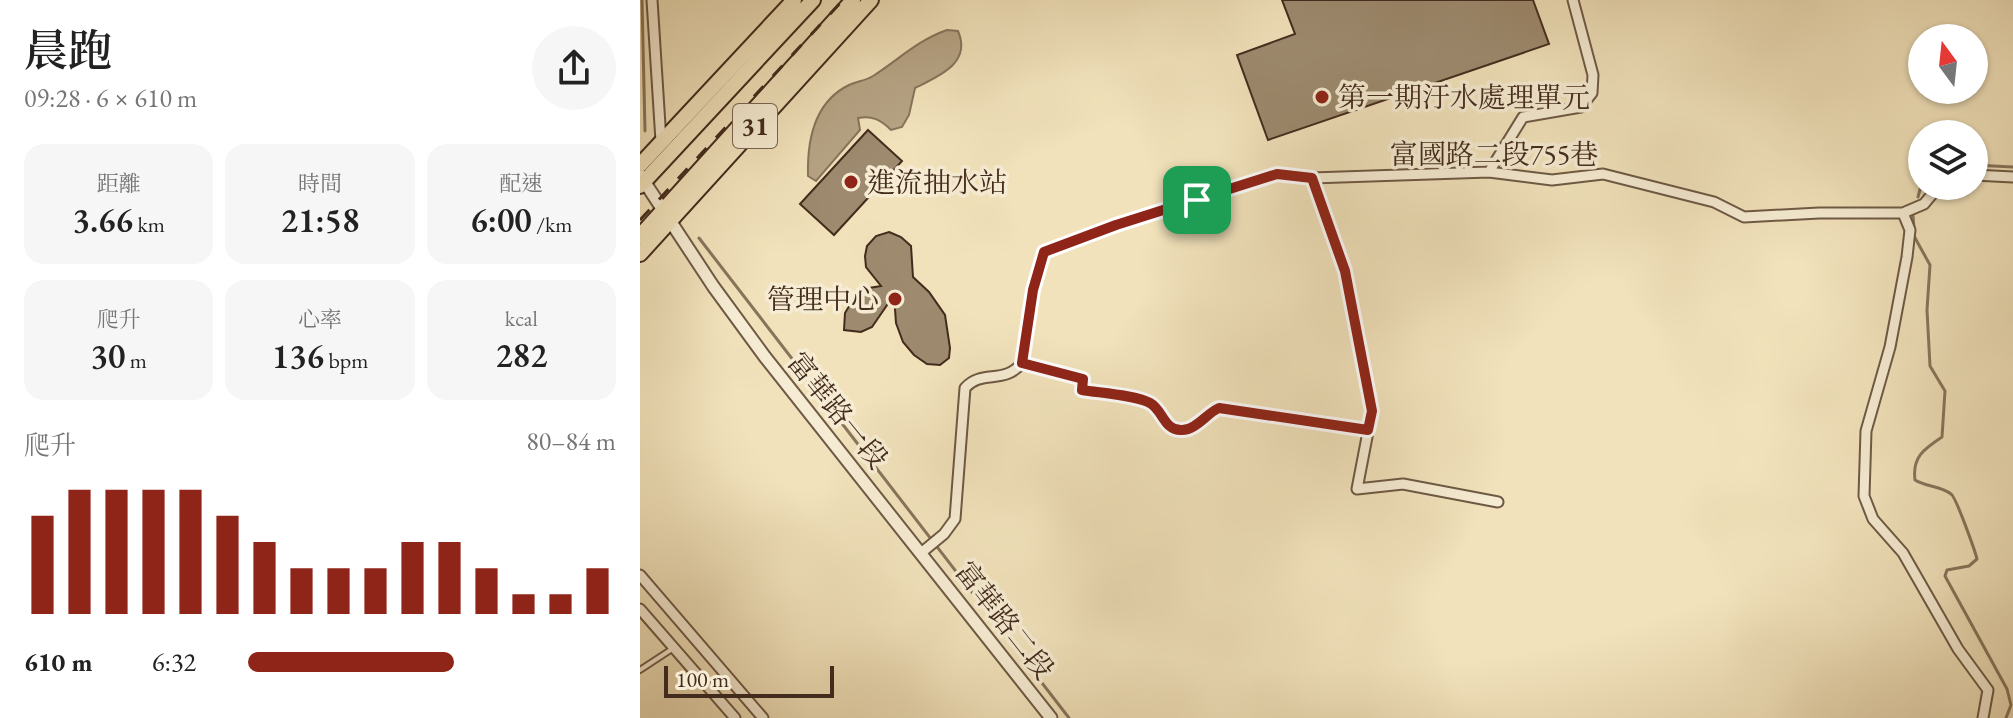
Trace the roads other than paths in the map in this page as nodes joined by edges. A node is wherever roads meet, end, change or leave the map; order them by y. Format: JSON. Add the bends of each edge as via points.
{"nodes":[{"id":1,"x":652,"y":0,"type":"edge"},
{"id":2,"x":794,"y":0,"type":"edge"},
{"id":3,"x":813,"y":0,"type":"edge"},
{"id":4,"x":853,"y":0,"type":"edge"},
{"id":5,"x":871,"y":0,"type":"edge"},
{"id":6,"x":1573,"y":0,"type":"edge"},
{"id":7,"x":661,"y":141,"type":"junction"},
{"id":8,"x":640,"y":165,"type":"edge"},
{"id":9,"x":1489,"y":172,"type":"junction"},
{"id":10,"x":1988,"y":176,"type":"edge"},
{"id":11,"x":2013,"y":177,"type":"edge"},
{"id":12,"x":1312,"y":178,"type":"junction"},
{"id":13,"x":641,"y":181,"type":"edge"},
{"id":14,"x":1927,"y":200,"type":"edge"},
{"id":15,"x":1903,"y":213,"type":"junction"},
{"id":16,"x":668,"y":214,"type":"junction"},
{"id":17,"x":640,"y":236,"type":"edge"},
{"id":18,"x":640,"y":254,"type":"edge"},
{"id":19,"x":1022,"y":363,"type":"junction"},
{"id":20,"x":1368,"y":430,"type":"junction"},
{"id":21,"x":1498,"y":502,"type":"dead end"},
{"id":22,"x":925,"y":549,"type":"junction"},
{"id":23,"x":640,"y":575,"type":"edge"},
{"id":24,"x":640,"y":609,"type":"edge"},
{"id":25,"x":673,"y":613,"type":"junction"},
{"id":26,"x":657,"y":628,"type":"junction"},
{"id":27,"x":674,"y":648,"type":"junction"},
{"id":28,"x":640,"y":670,"type":"edge"},
{"id":29,"x":735,"y":718,"type":"edge"},
{"id":30,"x":763,"y":718,"type":"edge"},
{"id":31,"x":1051,"y":718,"type":"edge"},
{"id":32,"x":1983,"y":718,"type":"edge"}],
"edges":[{"from":1,"to":7,"type":"street"},
{"from":2,"to":7,"type":"main road","number":"31"},
{"from":3,"to":13,"type":"main road","number":"31"},
{"from":4,"to":16,"type":"main road","number":"31"},
{"from":5,"to":16,"type":"main road","number":"31"},
{"from":6,"to":9,"type":"street","via":[[1593,75],[1592,93],[1581,107],[1523,117]]},
{"from":7,"to":8,"type":"main road","number":"31"},
{"from":9,"to":12,"type":"street","name":"富國路二段755巷"},
{"from":9,"to":15,"type":"street","name":"富國路二段755巷","via":[[1552,180],[1603,174],[1714,202],[1744,217]]},
{"from":10,"to":11,"type":"street"},
{"from":12,"to":19,"type":"street","name":"富國路二段755巷","via":[[1277,174],[1044,252]]},
{"from":12,"to":20,"type":"street","via":[[1345,271],[1372,411]]},
{"from":13,"to":16,"type":"street","name":"富華路一段"},
{"from":14,"to":15,"type":"street"},
{"from":15,"to":32,"type":"street","via":[[1910,230],[1907,257],[1890,347],[1866,431],[1864,496],[1873,519],[1903,553],[1988,690]]},
{"from":16,"to":17,"type":"main road","number":"31"},
{"from":16,"to":18,"type":"main road","number":"31"},
{"from":16,"to":22,"type":"street","name":"富華路一段","via":[[765,357]]},
{"from":19,"to":20,"type":"lane","via":[[1083,379],[1082,390],[1149,403],[1179,431],[1219,408]]},
{"from":19,"to":22,"type":"street","via":[[1006,376],[978,378],[965,388],[955,519]]},
{"from":20,"to":21,"type":"street","via":[[1357,489],[1403,484]]},
{"from":22,"to":31,"type":"street","name":"富華路二段"},
{"from":23,"to":25,"type":"street"},
{"from":24,"to":26,"type":"street"},
{"from":25,"to":26,"type":"street"},
{"from":25,"to":30,"type":"street"},
{"from":26,"to":27,"type":"street"},
{"from":27,"to":28,"type":"lane"},
{"from":27,"to":29,"type":"street"}]}
